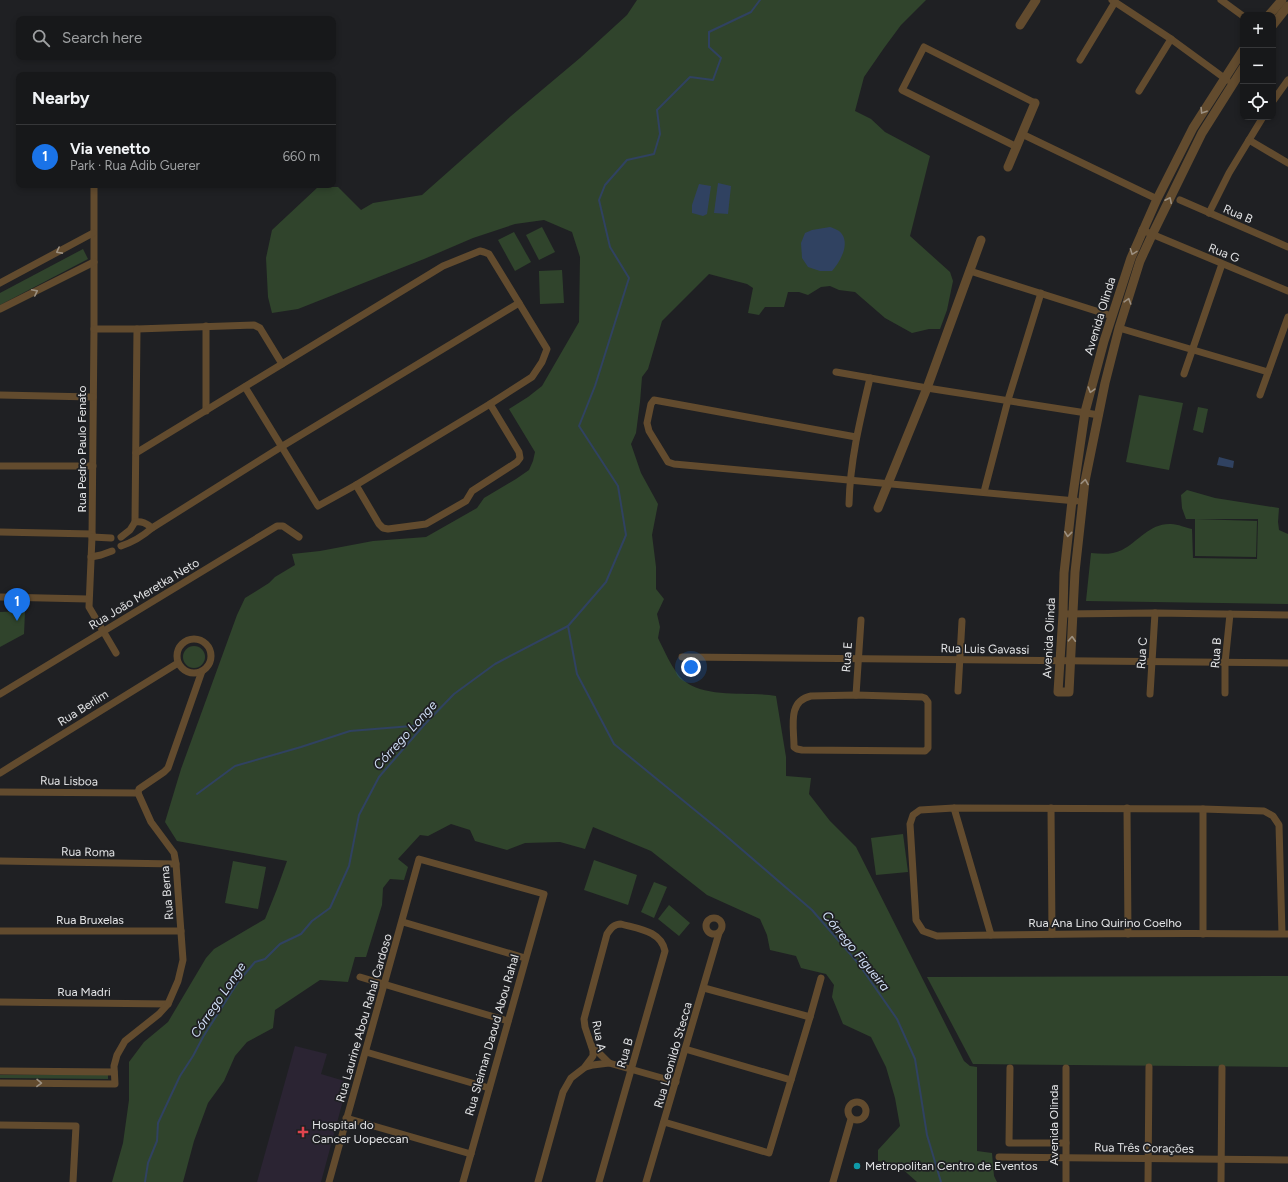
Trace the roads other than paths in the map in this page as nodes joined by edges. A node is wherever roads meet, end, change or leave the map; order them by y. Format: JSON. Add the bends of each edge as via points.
{"nodes":[{"id":1,"x":1036,"y":0,"type":"edge"},
{"id":2,"x":1221,"y":0,"type":"edge"},
{"id":3,"x":1282,"y":0,"type":"edge"},
{"id":4,"x":1114,"y":1,"type":"edge"},
{"id":5,"x":1288,"y":6,"type":"edge"},
{"id":6,"x":1272,"y":12,"type":"edge"},
{"id":7,"x":1240,"y":14,"type":"edge"},
{"id":8,"x":1276,"y":21,"type":"edge"},
{"id":9,"x":1020,"y":25,"type":"dead end"},
{"id":10,"x":1170,"y":39,"type":"junction"},
{"id":11,"x":1240,"y":54,"type":"edge"},
{"id":12,"x":1080,"y":60,"type":"dead end"},
{"id":13,"x":1240,"y":73,"type":"edge"},
{"id":14,"x":1224,"y":78,"type":"junction"},
{"id":15,"x":1288,"y":80,"type":"edge"},
{"id":16,"x":1233,"y":84,"type":"junction"},
{"id":17,"x":1139,"y":91,"type":"dead end"},
{"id":18,"x":1276,"y":97,"type":"edge"},
{"id":19,"x":1035,"y":103,"type":"joint"},
{"id":20,"x":1261,"y":120,"type":"edge"},
{"id":21,"x":1022,"y":134,"type":"junction"},
{"id":22,"x":1249,"y":140,"type":"junction"},
{"id":23,"x":1017,"y":147,"type":"junction"},
{"id":24,"x":1288,"y":163,"type":"edge"},
{"id":25,"x":1008,"y":167,"type":"dead end"},
{"id":26,"x":1172,"y":170,"type":"junction"},
{"id":27,"x":1181,"y":173,"type":"junction"},
{"id":28,"x":94,"y":188,"type":"edge"},
{"id":29,"x":1156,"y":198,"type":"junction"},
{"id":30,"x":1180,"y":200,"type":"dead end"},
{"id":31,"x":1209,"y":213,"type":"junction"},
{"id":32,"x":1142,"y":230,"type":"junction"},
{"id":33,"x":93,"y":233,"type":"junction"},
{"id":34,"x":1152,"y":235,"type":"junction"},
{"id":35,"x":981,"y":240,"type":"dead end"},
{"id":36,"x":1288,"y":247,"type":"edge"},
{"id":37,"x":94,"y":262,"type":"junction"},
{"id":38,"x":1222,"y":264,"type":"junction"},
{"id":39,"x":970,"y":271,"type":"junction"},
{"id":40,"x":0,"y":282,"type":"edge"},
{"id":41,"x":1288,"y":291,"type":"edge"},
{"id":42,"x":1040,"y":293,"type":"junction"},
{"id":43,"x":520,"y":303,"type":"junction"},
{"id":44,"x":0,"y":309,"type":"edge"},
{"id":45,"x":1112,"y":316,"type":"junction"},
{"id":46,"x":1288,"y":317,"type":"edge"},
{"id":47,"x":206,"y":326,"type":"junction"},
{"id":48,"x":1119,"y":328,"type":"junction"},
{"id":49,"x":94,"y":329,"type":"junction"},
{"id":50,"x":137,"y":329,"type":"junction"},
{"id":51,"x":1192,"y":349,"type":"junction"},
{"id":52,"x":1098,"y":363,"type":"junction"},
{"id":53,"x":282,"y":364,"type":"junction"},
{"id":54,"x":1110,"y":366,"type":"junction"},
{"id":55,"x":836,"y":372,"type":"dead end"},
{"id":56,"x":1268,"y":372,"type":"junction"},
{"id":57,"x":1184,"y":374,"type":"dead end"},
{"id":58,"x":870,"y":378,"type":"junction"},
{"id":59,"x":244,"y":387,"type":"junction"},
{"id":60,"x":927,"y":388,"type":"junction"},
{"id":61,"x":0,"y":395,"type":"edge"},
{"id":62,"x":1260,"y":395,"type":"dead end"},
{"id":63,"x":93,"y":397,"type":"junction"},
{"id":64,"x":1008,"y":400,"type":"junction"},
{"id":65,"x":490,"y":404,"type":"junction"},
{"id":66,"x":206,"y":411,"type":"junction"},
{"id":67,"x":1085,"y":412,"type":"junction"},
{"id":68,"x":1099,"y":415,"type":"junction"},
{"id":69,"x":856,"y":437,"type":"junction"},
{"id":70,"x":281,"y":447,"type":"junction"},
{"id":71,"x":136,"y":453,"type":"junction"},
{"id":72,"x":0,"y":466,"type":"edge"},
{"id":73,"x":93,"y":466,"type":"junction"},
{"id":74,"x":850,"y":479,"type":"junction"},
{"id":75,"x":888,"y":483,"type":"junction"},
{"id":76,"x":356,"y":485,"type":"junction"},
{"id":77,"x":984,"y":492,"type":"junction"},
{"id":78,"x":1072,"y":501,"type":"junction"},
{"id":79,"x":1082,"y":501,"type":"junction"},
{"id":80,"x":849,"y":504,"type":"dead end"},
{"id":81,"x":878,"y":508,"type":"dead end"},
{"id":82,"x":135,"y":522,"type":"junction"},
{"id":83,"x":152,"y":528,"type":"junction"},
{"id":84,"x":0,"y":532,"type":"edge"},
{"id":85,"x":92,"y":536,"type":"junction"},
{"id":86,"x":299,"y":537,"type":"dead end"},
{"id":87,"x":111,"y":538,"type":"dead end"},
{"id":88,"x":112,"y":551,"type":"dead end"},
{"id":89,"x":92,"y":557,"type":"junction"},
{"id":90,"x":0,"y":597,"type":"edge"},
{"id":91,"x":88,"y":599,"type":"junction"},
{"id":92,"x":1073,"y":613,"type":"junction"},
{"id":93,"x":1156,"y":613,"type":"junction"},
{"id":94,"x":1063,"y":614,"type":"junction"},
{"id":95,"x":1230,"y":614,"type":"junction"},
{"id":96,"x":1288,"y":615,"type":"edge"},
{"id":97,"x":861,"y":620,"type":"dead end"},
{"id":98,"x":962,"y":621,"type":"dead end"},
{"id":99,"x":103,"y":632,"type":"junction"},
{"id":100,"x":116,"y":653,"type":"dead end"},
{"id":101,"x":682,"y":657,"type":"dead end"},
{"id":102,"x":858,"y":659,"type":"junction"},
{"id":103,"x":960,"y":659,"type":"junction"},
{"id":104,"x":1061,"y":661,"type":"junction"},
{"id":105,"x":1071,"y":661,"type":"junction"},
{"id":106,"x":1152,"y":662,"type":"junction"},
{"id":107,"x":178,"y":663,"type":"junction"},
{"id":108,"x":1225,"y":663,"type":"junction"},
{"id":109,"x":1288,"y":663,"type":"edge"},
{"id":110,"x":202,"y":671,"type":"junction"},
{"id":111,"x":958,"y":691,"type":"dead end"},
{"id":112,"x":0,"y":694,"type":"edge"},
{"id":113,"x":1150,"y":694,"type":"dead end"},
{"id":114,"x":1225,"y":694,"type":"dead end"},
{"id":115,"x":856,"y":695,"type":"junction"},
{"id":116,"x":0,"y":773,"type":"edge"},
{"id":117,"x":0,"y":792,"type":"edge"},
{"id":118,"x":138,"y":794,"type":"junction"},
{"id":119,"x":954,"y":808,"type":"junction"},
{"id":120,"x":1051,"y":808,"type":"junction"},
{"id":121,"x":1127,"y":808,"type":"junction"},
{"id":122,"x":1203,"y":809,"type":"junction"},
{"id":123,"x":419,"y":859,"type":"joint"},
{"id":124,"x":0,"y":861,"type":"edge"},
{"id":125,"x":1284,"y":863,"type":"edge"},
{"id":126,"x":176,"y":864,"type":"junction"},
{"id":127,"x":1285,"y":874,"type":"edge"},
{"id":128,"x":403,"y":922,"type":"junction"},
{"id":129,"x":0,"y":931,"type":"edge"},
{"id":130,"x":181,"y":931,"type":"junction"},
{"id":131,"x":653,"y":933,"type":"joint"},
{"id":132,"x":719,"y":933,"type":"junction"},
{"id":133,"x":711,"y":934,"type":"junction"},
{"id":134,"x":1052,"y":934,"type":"junction"},
{"id":135,"x":1128,"y":934,"type":"junction"},
{"id":136,"x":1204,"y":934,"type":"junction"},
{"id":137,"x":1285,"y":934,"type":"edge"},
{"id":138,"x":991,"y":935,"type":"junction"},
{"id":139,"x":716,"y":946,"type":"junction"},
{"id":140,"x":525,"y":958,"type":"junction"},
{"id":141,"x":360,"y":977,"type":"dead end"},
{"id":142,"x":821,"y":978,"type":"dead end"},
{"id":143,"x":385,"y":984,"type":"junction"},
{"id":144,"x":704,"y":988,"type":"junction"},
{"id":145,"x":0,"y":1002,"type":"edge"},
{"id":146,"x":168,"y":1004,"type":"junction"},
{"id":147,"x":810,"y":1017,"type":"junction"},
{"id":148,"x":508,"y":1021,"type":"junction"},
{"id":149,"x":591,"y":1045,"type":"junction"},
{"id":150,"x":685,"y":1049,"type":"junction"},
{"id":151,"x":366,"y":1052,"type":"junction"},
{"id":152,"x":609,"y":1062,"type":"junction"},
{"id":153,"x":1149,"y":1067,"type":"dead end"},
{"id":154,"x":584,"y":1068,"type":"junction"},
{"id":155,"x":1010,"y":1068,"type":"dead end"},
{"id":156,"x":1066,"y":1068,"type":"dead end"},
{"id":157,"x":1222,"y":1068,"type":"dead end"},
{"id":158,"x":631,"y":1069,"type":"junction"},
{"id":159,"x":0,"y":1071,"type":"edge"},
{"id":160,"x":114,"y":1072,"type":"junction"},
{"id":161,"x":791,"y":1080,"type":"junction"},
{"id":162,"x":676,"y":1082,"type":"junction"},
{"id":163,"x":0,"y":1083,"type":"edge"},
{"id":164,"x":489,"y":1088,"type":"junction"},
{"id":165,"x":346,"y":1118,"type":"junction"},
{"id":166,"x":851,"y":1119,"type":"dead end"},
{"id":167,"x":664,"y":1122,"type":"junction"},
{"id":168,"x":0,"y":1125,"type":"edge"},
{"id":169,"x":1066,"y":1143,"type":"junction"},
{"id":170,"x":471,"y":1154,"type":"junction"},
{"id":171,"x":999,"y":1157,"type":"dead end"},
{"id":172,"x":1066,"y":1158,"type":"junction"},
{"id":173,"x":1148,"y":1159,"type":"junction"},
{"id":174,"x":1221,"y":1159,"type":"junction"},
{"id":175,"x":1288,"y":1160,"type":"edge"},
{"id":176,"x":73,"y":1182,"type":"edge"},
{"id":177,"x":329,"y":1182,"type":"edge"},
{"id":178,"x":463,"y":1182,"type":"edge"},
{"id":179,"x":538,"y":1182,"type":"edge"},
{"id":180,"x":599,"y":1182,"type":"edge"},
{"id":181,"x":646,"y":1182,"type":"edge"},
{"id":182,"x":833,"y":1182,"type":"edge"},
{"id":183,"x":1066,"y":1182,"type":"edge"},
{"id":184,"x":1148,"y":1182,"type":"edge"},
{"id":185,"x":1221,"y":1182,"type":"edge"}],
"edges":[{"from":1,"to":9,"type":"street"},
{"from":2,"to":7,"type":"street"},
{"from":3,"to":6,"type":"street"},
{"from":4,"to":10,"type":"street"},
{"from":4,"to":12,"type":"street"},
{"from":5,"to":8,"type":"street"},
{"from":10,"to":14,"type":"street"},
{"from":10,"to":17,"type":"street"},
{"from":11,"to":14,"type":"street","name":"Avenida Olinda"},
{"from":13,"to":16,"type":"street","name":"Avenida Olinda"},
{"from":14,"to":16,"type":"street"},
{"from":14,"to":26,"type":"street","name":"Avenida Olinda","one_way":true,"via":[[1193,128]]},
{"from":15,"to":18,"type":"street"},
{"from":16,"to":27,"type":"street","name":"Avenida Olinda","via":[[1202,133]]},
{"from":19,"to":21,"type":"street"},
{"from":19,"to":23,"type":"street","via":[[924,47],[902,90]]},
{"from":20,"to":22,"type":"street"},
{"from":21,"to":23,"type":"street"},
{"from":21,"to":29,"type":"street"},
{"from":22,"to":24,"type":"street"},
{"from":22,"to":31,"type":"street"},
{"from":23,"to":25,"type":"street"},
{"from":26,"to":27,"type":"street"},
{"from":26,"to":29,"type":"street","name":"Avenida Olinda"},
{"from":34,"to":27,"type":"street","name":"Avenida Olinda","one_way":true},
{"from":28,"to":33,"type":"street","name":"Rua Pedro Paulo Fenato"},
{"from":29,"to":32,"type":"street","name":"Avenida Olinda"},
{"from":30,"to":31,"type":"street","name":"Rua B"},
{"from":31,"to":36,"type":"street","name":"Rua B"},
{"from":32,"to":34,"type":"street","name":"Rua G"},
{"from":32,"to":45,"type":"street","name":"Avenida Olinda","one_way":true},
{"from":33,"to":37,"type":"street","name":"Rua Pedro Paulo Fenato"},
{"from":33,"to":40,"type":"street","one_way":true},
{"from":34,"to":38,"type":"street","name":"Rua G"},
{"from":48,"to":34,"type":"street","name":"Avenida Olinda","one_way":true,"via":[[1140,261]]},
{"from":35,"to":39,"type":"street"},
{"from":44,"to":37,"type":"street","one_way":true},
{"from":37,"to":49,"type":"street","name":"Rua Pedro Paulo Fenato"},
{"from":38,"to":41,"type":"street","name":"Rua G"},
{"from":38,"to":51,"type":"street"},
{"from":39,"to":42,"type":"street"},
{"from":39,"to":60,"type":"street"},
{"from":42,"to":45,"type":"street"},
{"from":42,"to":64,"type":"street"},
{"from":43,"to":53,"type":"street","via":[[489,254],[480,251],[443,266]]},
{"from":43,"to":65,"type":"street","via":[[547,349],[532,377]]},
{"from":43,"to":70,"type":"street"},
{"from":45,"to":52,"type":"street","name":"Avenida Olinda"},
{"from":46,"to":56,"type":"street"},
{"from":47,"to":50,"type":"street"},
{"from":47,"to":53,"type":"street","via":[[254,325],[260,328]]},
{"from":47,"to":66,"type":"street"},
{"from":48,"to":51,"type":"street"},
{"from":48,"to":54,"type":"street","name":"Avenida Olinda"},
{"from":49,"to":50,"type":"street"},
{"from":49,"to":63,"type":"street","name":"Rua Pedro Paulo Fenato"},
{"from":50,"to":71,"type":"street"},
{"from":51,"to":56,"type":"street"},
{"from":51,"to":57,"type":"street"},
{"from":52,"to":54,"type":"street"},
{"from":52,"to":67,"type":"street","name":"Avenida Olinda","one_way":true},
{"from":53,"to":59,"type":"street"},
{"from":54,"to":68,"type":"street","name":"Avenida Olinda"},
{"from":55,"to":58,"type":"street"},
{"from":56,"to":62,"type":"street"},
{"from":58,"to":60,"type":"street"},
{"from":58,"to":69,"type":"street"},
{"from":59,"to":66,"type":"street"},
{"from":59,"to":70,"type":"street"},
{"from":60,"to":64,"type":"street"},
{"from":60,"to":75,"type":"street"},
{"from":61,"to":63,"type":"street"},
{"from":63,"to":73,"type":"street","name":"Rua Pedro Paulo Fenato"},
{"from":64,"to":67,"type":"street"},
{"from":64,"to":77,"type":"street"},
{"from":65,"to":76,"type":"street"},
{"from":65,"to":76,"type":"street","via":[[520,452],[520,458],[472,490],[466,501],[426,524],[388,529],[379,524]]},
{"from":66,"to":71,"type":"street"},
{"from":67,"to":68,"type":"street"},
{"from":67,"to":78,"type":"street","name":"Avenida Olinda"},
{"from":79,"to":68,"type":"street","name":"Avenida Olinda","one_way":true},
{"from":69,"to":74,"type":"street"},
{"from":69,"to":74,"type":"street","via":[[654,400],[647,423],[649,431],[668,462],[674,464]]},
{"from":70,"to":76,"type":"street","via":[[318,506]]},
{"from":70,"to":83,"type":"street"},
{"from":71,"to":82,"type":"street"},
{"from":72,"to":73,"type":"street"},
{"from":73,"to":85,"type":"street","name":"Rua Pedro Paulo Fenato"},
{"from":74,"to":75,"type":"street"},
{"from":74,"to":80,"type":"street"},
{"from":75,"to":77,"type":"street"},
{"from":75,"to":81,"type":"street"},
{"from":77,"to":78,"type":"street"},
{"from":78,"to":79,"type":"street"},
{"from":78,"to":94,"type":"street","name":"Avenida Olinda","one_way":true,"via":[[1064,573]]},
{"from":79,"to":92,"type":"street","name":"Avenida Olinda"},
{"from":82,"to":83,"type":"street","via":[[146,523]]},
{"from":82,"to":83,"type":"street","via":[[123,536],[125,545]]},
{"from":84,"to":85,"type":"street"},
{"from":85,"to":87,"type":"street"},
{"from":85,"to":89,"type":"street","name":"Rua Pedro Paulo Fenato"},
{"from":86,"to":99,"type":"street","name":"Rua João Meretka Neto","via":[[283,526],[277,526]]},
{"from":88,"to":89,"type":"street"},
{"from":89,"to":91,"type":"street","name":"Rua Pedro Paulo Fenato"},
{"from":90,"to":91,"type":"street"},
{"from":91,"to":99,"type":"street","name":"Rua Pedro Paulo Fenato","via":[[89,607]]},
{"from":92,"to":93,"type":"street"},
{"from":92,"to":94,"type":"street"},
{"from":105,"to":92,"type":"street","name":"Avenida Olinda","one_way":true},
{"from":93,"to":95,"type":"street"},
{"from":93,"to":106,"type":"street","name":"Rua C"},
{"from":94,"to":104,"type":"street","name":"Avenida Olinda"},
{"from":95,"to":96,"type":"street"},
{"from":95,"to":108,"type":"street","name":"Rua B"},
{"from":97,"to":102,"type":"street","name":"Rua E"},
{"from":98,"to":103,"type":"street"},
{"from":99,"to":100,"type":"street","name":"Rua Pedro Paulo Fenato"},
{"from":99,"to":112,"type":"street","name":"Rua João Meretka Neto"},
{"from":101,"to":102,"type":"street","name":"Rua Luis Gavassi"},
{"from":102,"to":103,"type":"street","name":"Rua Luis Gavassi"},
{"from":102,"to":115,"type":"street","name":"Rua E"},
{"from":103,"to":104,"type":"street","name":"Rua Luis Gavassi"},
{"from":103,"to":111,"type":"street"},
{"from":104,"to":105,"type":"street","name":"Rua Luis Gavassi"},
{"from":104,"to":105,"type":"street","name":"Avenida Olinda","via":[[1058,692],[1069,692]]},
{"from":105,"to":106,"type":"street","name":"Rua Luis Gavassi"},
{"from":106,"to":108,"type":"street","name":"Rua Luis Gavassi"},
{"from":106,"to":113,"type":"street","name":"Rua C"},
{"from":107,"to":110,"type":"street","via":[[188,672]]},
{"from":107,"to":110,"type":"street","via":[[177,657],[181,646],[191,640],[197,640],[207,646],[211,656],[207,668]]},
{"from":107,"to":116,"type":"street","name":"Rua Berlim"},
{"from":108,"to":109,"type":"street","name":"Rua Luis Gavassi"},
{"from":108,"to":114,"type":"street","name":"Rua B"},
{"from":110,"to":118,"type":"street","via":[[168,768],[139,789]]},
{"from":115,"to":115,"type":"street","via":[[811,696],[799,701],[794,713],[794,747],[802,750],[925,751],[928,748],[928,702],[925,698]]},
{"from":117,"to":118,"type":"street","name":"Rua Lisboa"},
{"from":118,"to":126,"type":"street","name":"Rua Berna","via":[[151,822],[174,853]]},
{"from":119,"to":120,"type":"street"},
{"from":119,"to":138,"type":"street"},
{"from":119,"to":138,"type":"street","name":"Rua Ana Lino Quirino Coelho","via":[[920,810],[913,815],[910,824],[916,920],[923,931],[937,936]]},
{"from":120,"to":121,"type":"street"},
{"from":120,"to":134,"type":"street"},
{"from":121,"to":122,"type":"street"},
{"from":121,"to":135,"type":"street"},
{"from":122,"to":125,"type":"street","via":[[1264,811],[1273,816],[1279,825]]},
{"from":122,"to":136,"type":"street"},
{"from":123,"to":128,"type":"street","name":"Rua Laurine Abou Rahal Cardoso"},
{"from":123,"to":140,"type":"street","name":"Rua Sleiman Daoud Abou Rahal","via":[[544,894]]},
{"from":124,"to":126,"type":"street","name":"Rua Roma"},
{"from":125,"to":127,"type":"street"},
{"from":126,"to":130,"type":"street","name":"Rua Berna"},
{"from":127,"to":137,"type":"street"},
{"from":128,"to":140,"type":"street"},
{"from":128,"to":143,"type":"street","name":"Rua Laurine Abou Rahal Cardoso"},
{"from":129,"to":130,"type":"street","name":"Rua Bruxelas"},
{"from":130,"to":146,"type":"street","name":"Rua Berna","via":[[183,960],[178,981]]},
{"from":131,"to":149,"type":"street","name":"Rua A","via":[[622,924],[616,924],[610,930],[584,1019],[584,1027]]},
{"from":131,"to":158,"type":"street","name":"Rua B","via":[[662,943],[665,952]]},
{"from":132,"to":133,"type":"street"},
{"from":132,"to":133,"type":"street","via":[[722,924],[714,918],[706,925]]},
{"from":132,"to":139,"type":"street","name":"Rua Leonildo Stecca"},
{"from":133,"to":139,"type":"street"},
{"from":134,"to":135,"type":"street","name":"Rua Ana Lino Quirino Coelho"},
{"from":134,"to":138,"type":"street","name":"Rua Ana Lino Quirino Coelho"},
{"from":135,"to":136,"type":"street","name":"Rua Ana Lino Quirino Coelho"},
{"from":136,"to":137,"type":"street","name":"Rua Ana Lino Quirino Coelho"},
{"from":139,"to":144,"type":"street","name":"Rua Leonildo Stecca"},
{"from":140,"to":148,"type":"street","name":"Rua Sleiman Daoud Abou Rahal"},
{"from":141,"to":143,"type":"street"},
{"from":142,"to":147,"type":"street"},
{"from":143,"to":148,"type":"street"},
{"from":143,"to":151,"type":"street","name":"Rua Laurine Abou Rahal Cardoso"},
{"from":144,"to":147,"type":"street"},
{"from":144,"to":150,"type":"street","name":"Rua Leonildo Stecca"},
{"from":145,"to":146,"type":"street","name":"Rua Madri"},
{"from":146,"to":160,"type":"street","name":"Rua Berna","via":[[125,1041],[117,1055]]},
{"from":147,"to":161,"type":"street"},
{"from":148,"to":164,"type":"street","name":"Rua Sleiman Daoud Abou Rahal"},
{"from":149,"to":152,"type":"street"},
{"from":149,"to":154,"type":"street","name":"Rua A","via":[[593,1056]]},
{"from":150,"to":161,"type":"street"},
{"from":150,"to":162,"type":"street","name":"Rua Leonildo Stecca"},
{"from":151,"to":164,"type":"street"},
{"from":151,"to":165,"type":"street","name":"Rua Laurine Abou Rahal Cardoso"},
{"from":152,"to":154,"type":"street"},
{"from":152,"to":158,"type":"street"},
{"from":153,"to":173,"type":"street"},
{"from":154,"to":179,"type":"street","name":"Rua A","via":[[571,1078],[563,1092]]},
{"from":155,"to":169,"type":"street","via":[[1009,1143]]},
{"from":156,"to":169,"type":"street","name":"Avenida Olinda"},
{"from":157,"to":174,"type":"street"},
{"from":158,"to":162,"type":"street"},
{"from":158,"to":180,"type":"street","name":"Rua B"},
{"from":159,"to":160,"type":"street"},
{"from":163,"to":160,"type":"street","name":"Rua Berna","one_way":true,"via":[[115,1084]]},
{"from":161,"to":167,"type":"street","via":[[769,1153]]},
{"from":162,"to":167,"type":"street","name":"Rua Leonildo Stecca"},
{"from":164,"to":170,"type":"street","name":"Rua Sleiman Daoud Abou Rahal"},
{"from":165,"to":170,"type":"street"},
{"from":165,"to":177,"type":"street","name":"Rua Laurine Abou Rahal Cardoso"},
{"from":166,"to":182,"type":"street"},
{"from":167,"to":181,"type":"street","name":"Rua Leonildo Stecca"},
{"from":168,"to":176,"type":"street","via":[[76,1126]]},
{"from":169,"to":172,"type":"street","name":"Avenida Olinda"},
{"from":170,"to":178,"type":"street","name":"Rua Sleiman Daoud Abou Rahal"},
{"from":171,"to":172,"type":"street","name":"Rua Três Corações"},
{"from":172,"to":173,"type":"street","name":"Rua Três Corações"},
{"from":172,"to":183,"type":"street","name":"Avenida Olinda"},
{"from":173,"to":174,"type":"street","name":"Rua Três Corações"},
{"from":173,"to":184,"type":"street"},
{"from":174,"to":175,"type":"street","name":"Rua Três Corações"},
{"from":174,"to":185,"type":"street"}]}
